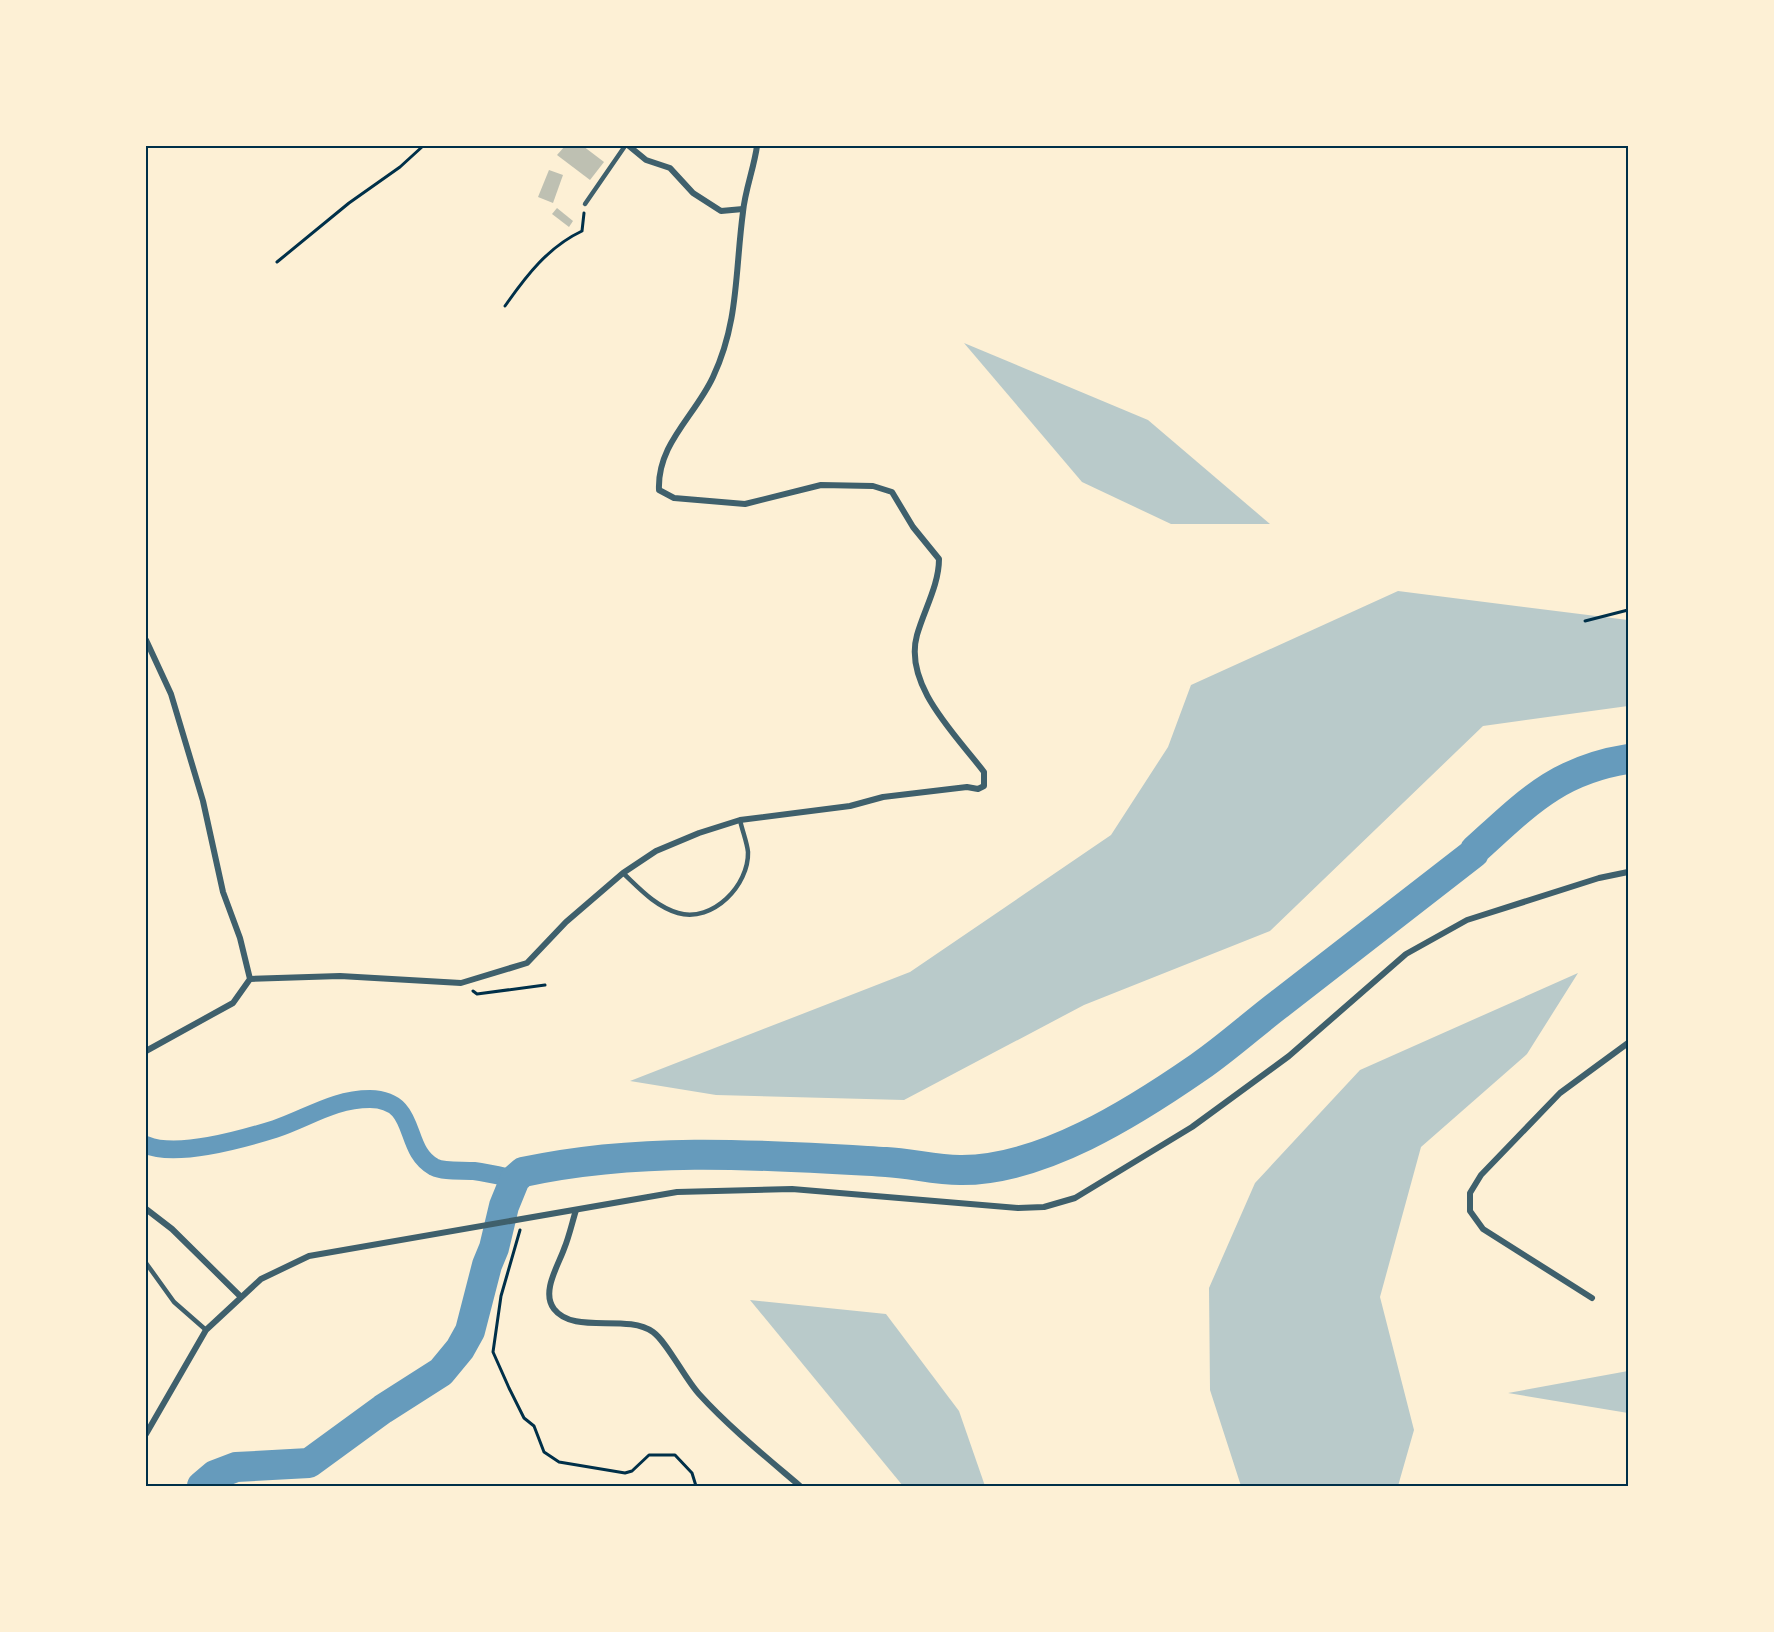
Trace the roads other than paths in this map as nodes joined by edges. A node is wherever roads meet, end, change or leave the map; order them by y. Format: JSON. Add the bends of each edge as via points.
{"nodes":[{"id":1,"x":625,"y":146,"type":"edge"},
{"id":2,"x":629,"y":146,"type":"edge"},
{"id":3,"x":757,"y":146,"type":"edge"},
{"id":4,"x":585,"y":204,"type":"road end"},
{"id":5,"x":743,"y":209,"type":"junction"},
{"id":6,"x":146,"y":640,"type":"edge"},
{"id":7,"x":740,"y":820,"type":"junction"},
{"id":8,"x":1629,"y":872,"type":"edge"},
{"id":9,"x":623,"y":873,"type":"junction"},
{"id":10,"x":250,"y":979,"type":"junction"},
{"id":11,"x":1629,"y":1043,"type":"edge"},
{"id":12,"x":146,"y":1051,"type":"edge"},
{"id":13,"x":146,"y":1209,"type":"edge"},
{"id":14,"x":576,"y":1210,"type":"junction"},
{"id":15,"x":146,"y":1263,"type":"edge"},
{"id":16,"x":240,"y":1296,"type":"junction"},
{"id":17,"x":1592,"y":1298,"type":"dead end"},
{"id":18,"x":206,"y":1330,"type":"junction"},
{"id":19,"x":146,"y":1434,"type":"edge"},
{"id":20,"x":800,"y":1486,"type":"edge"}],
"edges":[{"from":1,"to":4,"type":"lane"},
{"from":2,"to":5,"type":"street","via":[[646,160],[670,168],[693,193],[721,210]]},
{"from":3,"to":5,"type":"street"},
{"from":5,"to":7,"type":"street","via":[[733,323],[713,378],[676,434],[658,470],[659,490],[674,498],[745,504],[821,485],[873,486],[892,492],[939,559],[939,574],[915,643],[919,677],[986,778],[984,786],[978,789],[882,797],[850,806]]},
{"from":6,"to":10,"type":"street","via":[[171,693]]},
{"from":7,"to":9,"type":"street","via":[[656,851]]},
{"from":7,"to":9,"type":"lane","via":[[748,853],[737,890],[710,912],[680,914],[651,900]]},
{"from":8,"to":14,"type":"street","via":[[1467,920],[1406,954],[1289,1056],[1192,1127],[1075,1198],[1044,1207],[1018,1208],[792,1189],[677,1192]]},
{"from":9,"to":10,"type":"street","via":[[526,963],[461,983],[340,976]]},
{"from":10,"to":12,"type":"street","via":[[233,1003]]},
{"from":11,"to":17,"type":"street","via":[[1560,1093],[1481,1175],[1470,1193],[1470,1211],[1483,1229]]},
{"from":13,"to":16,"type":"street"},
{"from":14,"to":16,"type":"street","via":[[309,1256],[261,1279]]},
{"from":14,"to":20,"type":"street","via":[[548,1298],[554,1309],[564,1318],[612,1322],[654,1332],[698,1393]]},
{"from":15,"to":18,"type":"lane","via":[[174,1302]]},
{"from":16,"to":18,"type":"street"},
{"from":18,"to":19,"type":"street"}]}
